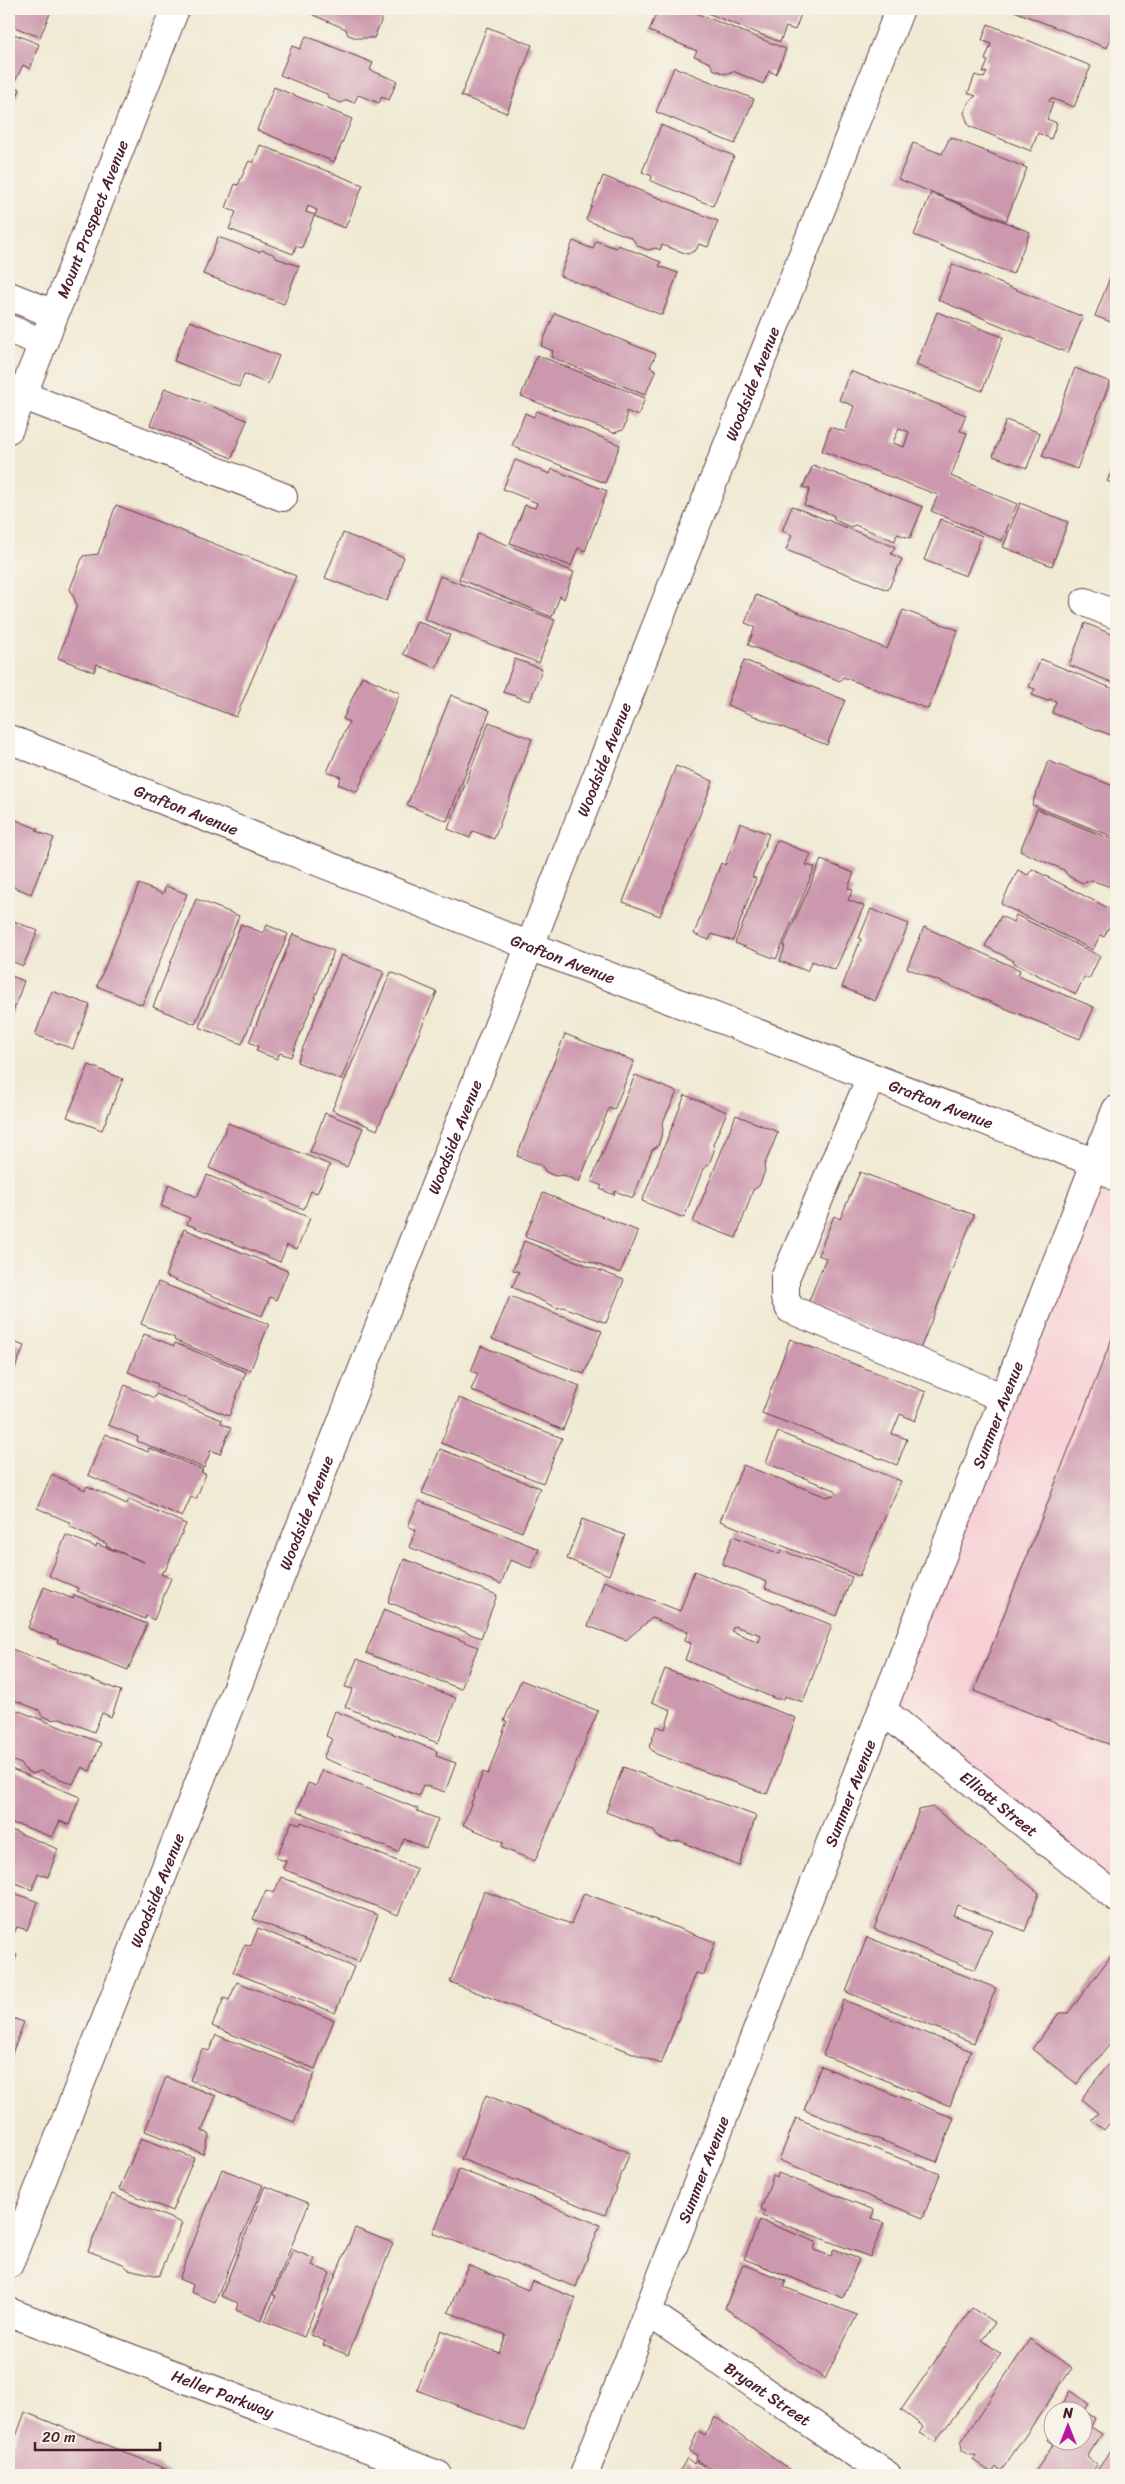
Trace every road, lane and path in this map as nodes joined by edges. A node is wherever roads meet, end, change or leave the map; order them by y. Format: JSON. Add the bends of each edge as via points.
{"nodes":[{"id":1,"x":175,"y":9,"type":"edge"},
{"id":2,"x":900,"y":9,"type":"edge"},
{"id":3,"x":9,"y":296,"type":"edge"},
{"id":4,"x":54,"y":314,"type":"junction"},
{"id":5,"x":9,"y":330,"type":"edge"},
{"id":6,"x":43,"y":343,"type":"junction"},
{"id":7,"x":22,"y":396,"type":"junction"},
{"id":8,"x":9,"y":429,"type":"edge"},
{"id":9,"x":283,"y":497,"type":"dead end"},
{"id":10,"x":1085,"y":602,"type":"dead end"},
{"id":11,"x":1116,"y":615,"type":"edge"},
{"id":12,"x":9,"y":740,"type":"edge"},
{"id":13,"x":530,"y":946,"type":"junction"},
{"id":14,"x":871,"y":1077,"type":"junction"},
{"id":15,"x":1116,"y":1110,"type":"edge"},
{"id":16,"x":1106,"y":1170,"type":"edge"},
{"id":17,"x":1004,"y":1398,"type":"junction"},
{"id":18,"x":882,"y":1710,"type":"junction"},
{"id":19,"x":1116,"y":1897,"type":"edge"},
{"id":20,"x":9,"y":2264,"type":"edge"},
{"id":21,"x":9,"y":2312,"type":"edge"},
{"id":22,"x":648,"y":2312,"type":"junction"},
{"id":23,"x":438,"y":2475,"type":"edge"},
{"id":24,"x":584,"y":2475,"type":"edge"},
{"id":25,"x":887,"y":2475,"type":"edge"}],
"edges":[{"from":1,"to":4,"type":"street","name":"Mount Prospect Avenue"},
{"from":2,"to":13,"type":"street","name":"Woodside Avenue"},
{"from":3,"to":4,"type":"street"},
{"from":4,"to":6,"type":"street","name":"Mount Prospect Avenue"},
{"from":5,"to":6,"type":"street"},
{"from":6,"to":7,"type":"street","name":"Mount Prospect Avenue"},
{"from":7,"to":8,"type":"street","name":"Mount Prospect Avenue"},
{"from":7,"to":9,"type":"street"},
{"from":10,"to":11,"type":"street"},
{"from":12,"to":13,"type":"street","name":"Grafton Avenue"},
{"from":13,"to":14,"type":"street","name":"Grafton Avenue"},
{"from":13,"to":20,"type":"street","name":"Woodside Avenue"},
{"from":14,"to":16,"type":"street","name":"Grafton Avenue"},
{"from":14,"to":17,"type":"street","via":[[785,1278],[785,1298],[790,1309]]},
{"from":15,"to":16,"type":"street","name":"Summer Avenue"},
{"from":16,"to":17,"type":"street","name":"Summer Avenue"},
{"from":17,"to":18,"type":"street","name":"Summer Avenue"},
{"from":18,"to":19,"type":"street","name":"Elliott Street"},
{"from":18,"to":22,"type":"street","name":"Summer Avenue"},
{"from":21,"to":23,"type":"street","name":"Heller Parkway"},
{"from":22,"to":24,"type":"street","name":"Summer Avenue"},
{"from":22,"to":25,"type":"street","name":"Bryant Street"}]}
